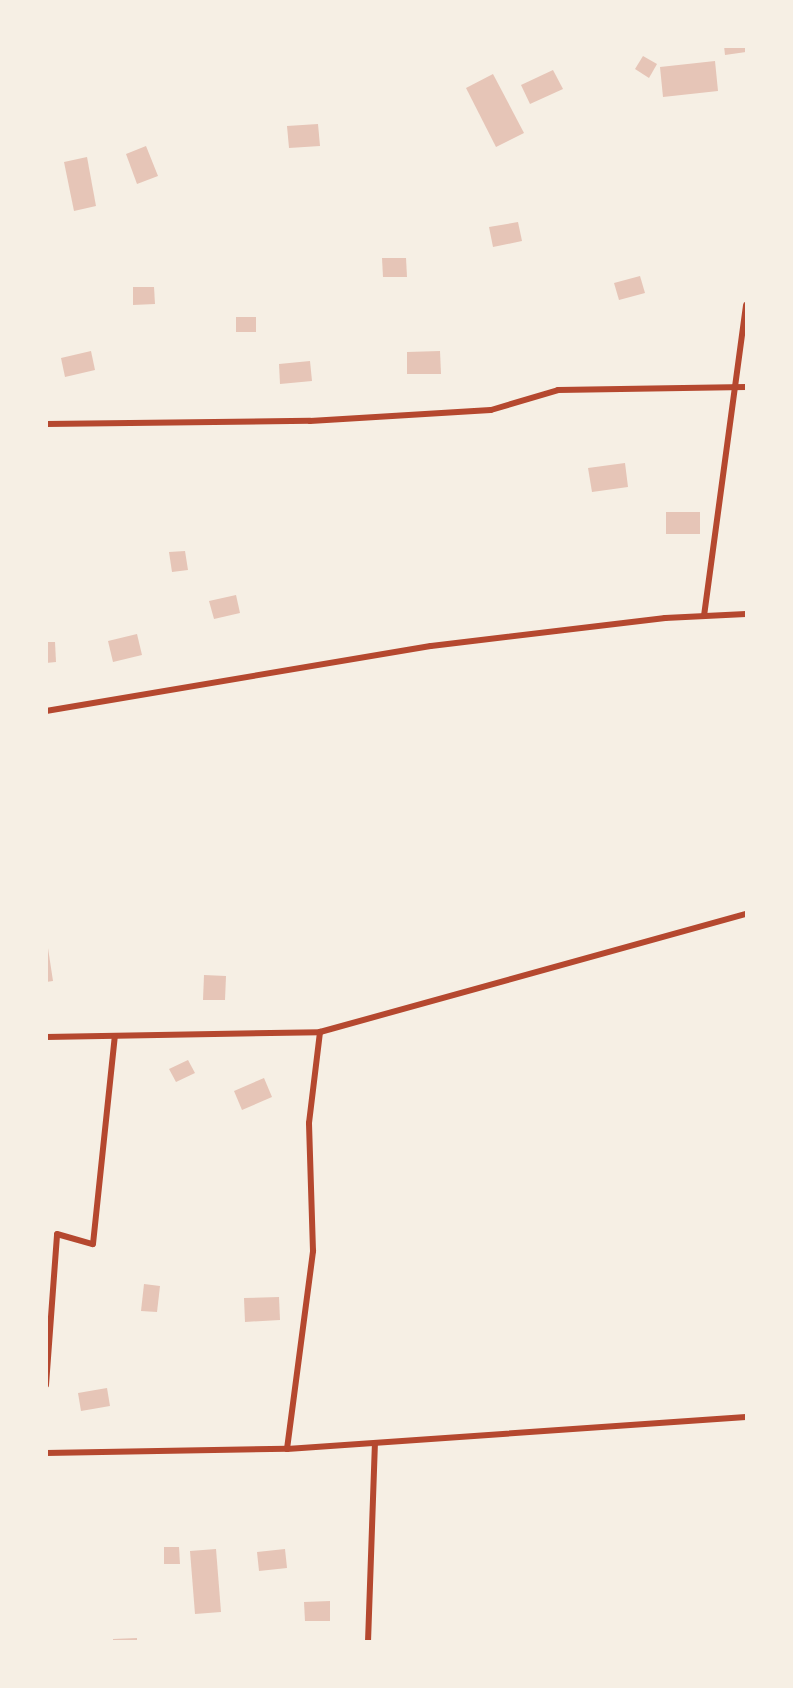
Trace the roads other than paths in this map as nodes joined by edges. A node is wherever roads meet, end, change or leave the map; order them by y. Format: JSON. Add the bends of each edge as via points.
{"nodes":[{"id":1,"x":747,"y":305,"type":"edge"},
{"id":2,"x":736,"y":387,"type":"junction"},
{"id":3,"x":747,"y":387,"type":"edge"},
{"id":4,"x":46,"y":424,"type":"edge"},
{"id":5,"x":747,"y":614,"type":"edge"},
{"id":6,"x":704,"y":616,"type":"junction"},
{"id":7,"x":46,"y":711,"type":"edge"},
{"id":8,"x":747,"y":914,"type":"edge"},
{"id":9,"x":320,"y":1032,"type":"junction"},
{"id":10,"x":115,"y":1036,"type":"junction"},
{"id":11,"x":46,"y":1037,"type":"edge"},
{"id":12,"x":46,"y":1385,"type":"edge"},
{"id":13,"x":747,"y":1418,"type":"edge"},
{"id":14,"x":375,"y":1444,"type":"junction"},
{"id":15,"x":287,"y":1449,"type":"junction"},
{"id":16,"x":46,"y":1453,"type":"edge"},
{"id":17,"x":368,"y":1641,"type":"edge"}],
"edges":[{"from":1,"to":2,"type":"street"},
{"from":2,"to":3,"type":"street"},
{"from":2,"to":4,"type":"street","via":[[558,390],[490,410],[310,421]]},
{"from":2,"to":6,"type":"street"},
{"from":5,"to":6,"type":"street"},
{"from":6,"to":7,"type":"street","via":[[431,646]]},
{"from":8,"to":9,"type":"street"},
{"from":9,"to":10,"type":"street"},
{"from":9,"to":15,"type":"street","via":[[309,1123],[313,1251]]},
{"from":10,"to":11,"type":"street"},
{"from":10,"to":12,"type":"street","via":[[93,1244],[57,1234]]},
{"from":13,"to":14,"type":"street"},
{"from":14,"to":15,"type":"street"},
{"from":14,"to":17,"type":"street"},
{"from":15,"to":16,"type":"street"}]}
